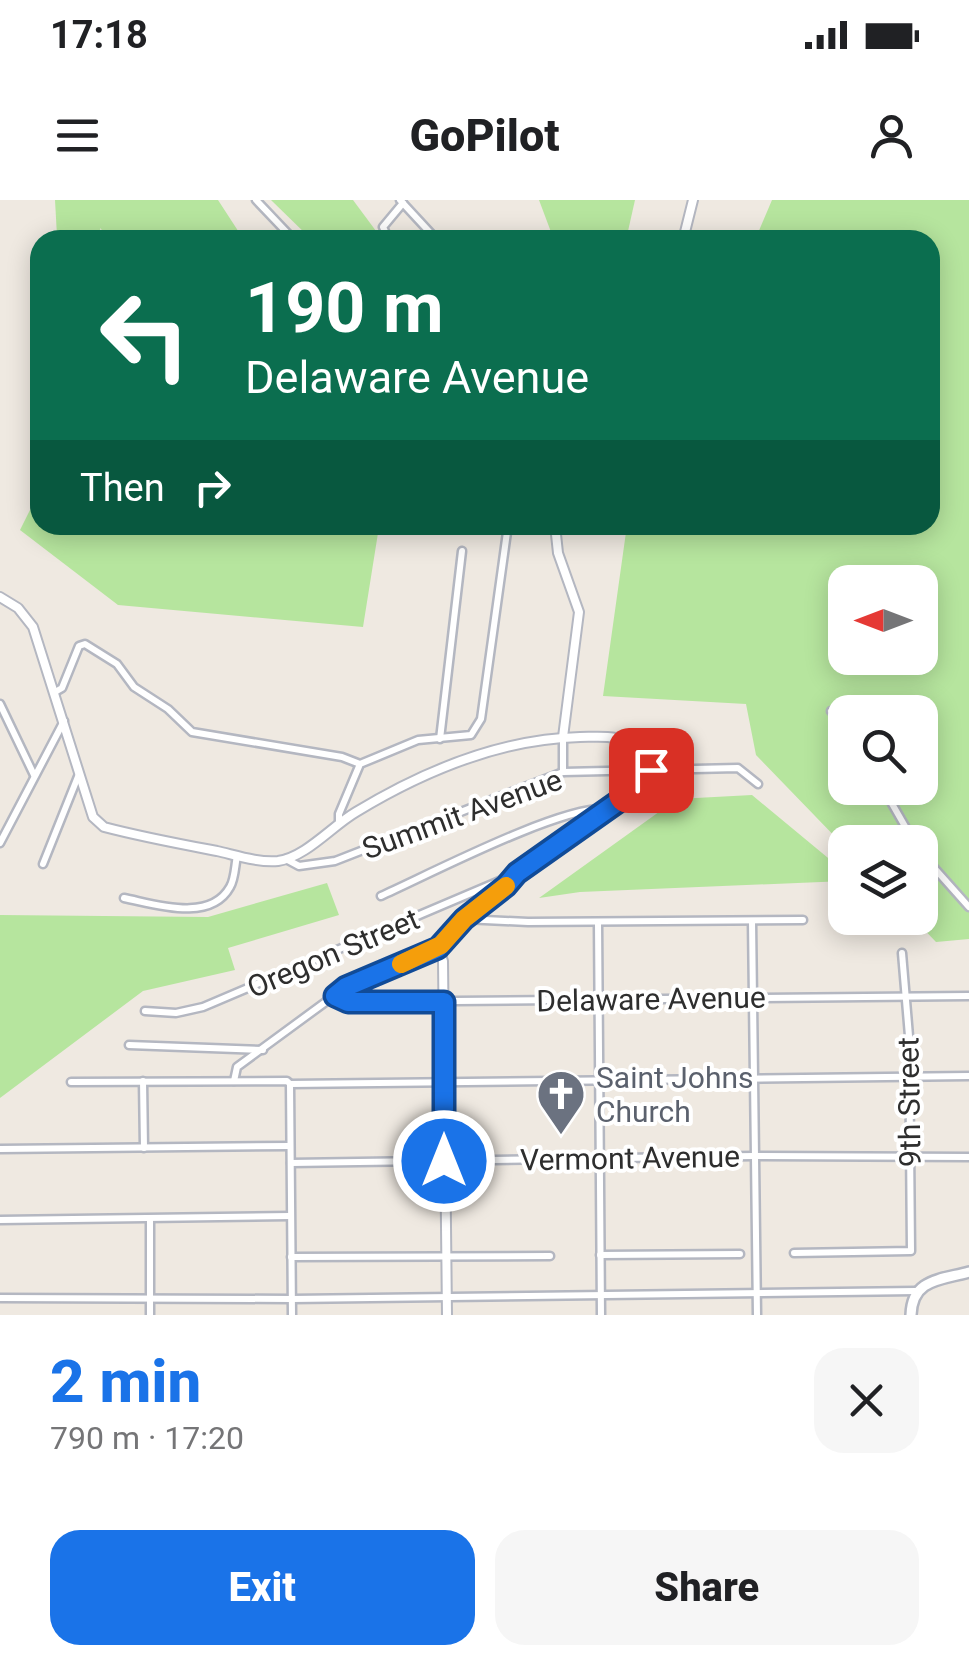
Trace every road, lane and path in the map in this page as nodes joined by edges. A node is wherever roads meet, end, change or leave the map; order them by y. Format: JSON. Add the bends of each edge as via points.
{"nodes":[{"id":1,"x":256,"y":200,"type":"edge"},
{"id":2,"x":693,"y":200,"type":"edge"},
{"id":3,"x":401,"y":202,"type":"edge"},
{"id":4,"x":284,"y":230,"type":"edge"},
{"id":5,"x":384,"y":230,"type":"edge"},
{"id":6,"x":428,"y":230,"type":"edge"},
{"id":7,"x":686,"y":230,"type":"edge"},
{"id":8,"x":507,"y":535,"type":"edge"},
{"id":9,"x":556,"y":535,"type":"edge"},
{"id":10,"x":462,"y":552,"type":"dead end"},
{"id":11,"x":0,"y":597,"type":"edge"},
{"id":12,"x":55,"y":692,"type":"junction"},
{"id":13,"x":0,"y":704,"type":"edge"},
{"id":14,"x":64,"y":721,"type":"junction"},
{"id":15,"x":563,"y":737,"type":"junction"},
{"id":16,"x":440,"y":739,"type":"junction"},
{"id":17,"x":360,"y":764,"type":"junction"},
{"id":18,"x":651,"y":770,"type":"junction"},
{"id":19,"x":563,"y":772,"type":"junction"},
{"id":20,"x":79,"y":774,"type":"junction"},
{"id":21,"x":35,"y":776,"type":"junction"},
{"id":22,"x":758,"y":784,"type":"dead end"},
{"id":23,"x":610,"y":810,"type":"junction"},
{"id":24,"x":338,"y":824,"type":"junction"},
{"id":25,"x":0,"y":843,"type":"edge"},
{"id":26,"x":237,"y":856,"type":"junction"},
{"id":27,"x":285,"y":858,"type":"junction"},
{"id":28,"x":43,"y":864,"type":"dead end"},
{"id":29,"x":938,"y":872,"type":"edge"},
{"id":30,"x":517,"y":873,"type":"junction"},
{"id":31,"x":381,"y":896,"type":"dead end"},
{"id":32,"x":124,"y":898,"type":"dead end"},
{"id":33,"x":969,"y":907,"type":"edge"},
{"id":34,"x":464,"y":919,"type":"junction"},
{"id":35,"x":803,"y":920,"type":"dead end"},
{"id":36,"x":752,"y":921,"type":"junction"},
{"id":37,"x":598,"y":922,"type":"junction"},
{"id":38,"x":438,"y":948,"type":"junction"},
{"id":39,"x":902,"y":954,"type":"dead end"},
{"id":40,"x":335,"y":996,"type":"junction"},
{"id":41,"x":969,"y":996,"type":"edge"},
{"id":42,"x":752,"y":998,"type":"junction"},
{"id":43,"x":907,"y":998,"type":"junction"},
{"id":44,"x":598,"y":1001,"type":"junction"},
{"id":45,"x":444,"y":1002,"type":"junction"},
{"id":46,"x":145,"y":1011,"type":"dead end"},
{"id":47,"x":280,"y":1038,"type":"junction"},
{"id":48,"x":291,"y":1042,"type":"dead end"},
{"id":49,"x":129,"y":1044,"type":"dead end"},
{"id":50,"x":264,"y":1050,"type":"junction"},
{"id":51,"x":908,"y":1076,"type":"junction"},
{"id":52,"x":969,"y":1076,"type":"edge"},
{"id":53,"x":754,"y":1078,"type":"junction"},
{"id":54,"x":599,"y":1080,"type":"junction"},
{"id":55,"x":143,"y":1081,"type":"junction"},
{"id":56,"x":234,"y":1081,"type":"junction"},
{"id":57,"x":71,"y":1082,"type":"dead end"},
{"id":58,"x":288,"y":1082,"type":"junction"},
{"id":59,"x":445,"y":1082,"type":"junction"},
{"id":60,"x":290,"y":1146,"type":"junction"},
{"id":61,"x":144,"y":1148,"type":"junction"},
{"id":62,"x":0,"y":1149,"type":"edge"},
{"id":63,"x":753,"y":1156,"type":"junction"},
{"id":64,"x":969,"y":1156,"type":"edge"},
{"id":65,"x":910,"y":1157,"type":"junction"},
{"id":66,"x":600,"y":1160,"type":"junction"},
{"id":67,"x":444,"y":1161,"type":"junction"},
{"id":68,"x":291,"y":1163,"type":"junction"},
{"id":69,"x":290,"y":1216,"type":"junction"},
{"id":70,"x":0,"y":1220,"type":"edge"},
{"id":71,"x":150,"y":1220,"type":"junction"},
{"id":72,"x":794,"y":1252,"type":"dead end"},
{"id":73,"x":740,"y":1254,"type":"dead end"},
{"id":74,"x":600,"y":1255,"type":"junction"},
{"id":75,"x":446,"y":1256,"type":"junction"},
{"id":76,"x":550,"y":1256,"type":"dead end"},
{"id":77,"x":291,"y":1257,"type":"junction"},
{"id":78,"x":969,"y":1272,"type":"edge"},
{"id":79,"x":916,"y":1291,"type":"junction"},
{"id":80,"x":756,"y":1293,"type":"junction"},
{"id":81,"x":601,"y":1295,"type":"junction"},
{"id":82,"x":446,"y":1296,"type":"junction"},
{"id":83,"x":0,"y":1298,"type":"edge"},
{"id":84,"x":150,"y":1299,"type":"junction"},
{"id":85,"x":292,"y":1299,"type":"junction"},
{"id":86,"x":150,"y":1315,"type":"edge"},
{"id":87,"x":292,"y":1315,"type":"edge"},
{"id":88,"x":447,"y":1315,"type":"edge"},
{"id":89,"x":601,"y":1315,"type":"edge"},
{"id":90,"x":756,"y":1315,"type":"edge"},
{"id":91,"x":911,"y":1315,"type":"edge"}],
"edges":[{"from":1,"to":4,"type":"street"},
{"from":2,"to":7,"type":"street"},
{"from":3,"to":5,"type":"street"},
{"from":3,"to":6,"type":"street"},
{"from":8,"to":16,"type":"street","via":[[482,719],[471,735]]},
{"from":9,"to":15,"type":"street","via":[[579,612]]},
{"from":10,"to":16,"type":"street"},
{"from":11,"to":12,"type":"street","via":[[33,627]]},
{"from":12,"to":14,"type":"street"},
{"from":12,"to":17,"type":"street","via":[[85,644],[192,732]]},
{"from":13,"to":21,"type":"street"},
{"from":14,"to":20,"type":"street"},
{"from":14,"to":21,"type":"street"},
{"from":15,"to":18,"type":"street","via":[[620,739],[643,752]]},
{"from":15,"to":19,"type":"street"},
{"from":15,"to":24,"type":"street","via":[[467,760]]},
{"from":16,"to":17,"type":"street","via":[[418,740]]},
{"from":17,"to":24,"type":"street"},
{"from":18,"to":19,"type":"street","name":"Summit Avenue"},
{"from":18,"to":22,"type":"street","name":"Summit Avenue","via":[[738,768]]},
{"from":18,"to":23,"type":"street","via":[[646,782]]},
{"from":19,"to":27,"type":"street","name":"Summit Avenue","via":[[335,862],[300,866]]},
{"from":20,"to":26,"type":"street","via":[[104,828]]},
{"from":20,"to":28,"type":"street"},
{"from":21,"to":25,"type":"street"},
{"from":23,"to":30,"type":"street"},
{"from":23,"to":31,"type":"street","via":[[550,822]]},
{"from":24,"to":27,"type":"street"},
{"from":26,"to":27,"type":"street"},
{"from":26,"to":32,"type":"street","via":[[232,885],[206,906]]},
{"from":29,"to":33,"type":"street"},
{"from":30,"to":34,"type":"street"},
{"from":30,"to":46,"type":"street","name":"Oregon Street","via":[[203,1007]]},
{"from":34,"to":37,"type":"street"},
{"from":34,"to":38,"type":"street"},
{"from":35,"to":36,"type":"street"},
{"from":36,"to":37,"type":"street"},
{"from":36,"to":42,"type":"street"},
{"from":37,"to":44,"type":"street"},
{"from":38,"to":40,"type":"street"},
{"from":38,"to":45,"type":"street"},
{"from":39,"to":43,"type":"street","name":"9th Street"},
{"from":40,"to":45,"type":"street","name":"Delaware Avenue","via":[[348,1002]]},
{"from":40,"to":47,"type":"street"},
{"from":41,"to":43,"type":"street","name":"Delaware Avenue"},
{"from":42,"to":43,"type":"street","name":"Delaware Avenue"},
{"from":42,"to":44,"type":"street","name":"Delaware Avenue"},
{"from":42,"to":53,"type":"street"},
{"from":43,"to":51,"type":"street","name":"9th Street"},
{"from":44,"to":45,"type":"street","name":"Delaware Avenue"},
{"from":44,"to":54,"type":"street"},
{"from":45,"to":59,"type":"street"},
{"from":47,"to":48,"type":"street"},
{"from":47,"to":50,"type":"street"},
{"from":49,"to":50,"type":"street"},
{"from":50,"to":56,"type":"street","via":[[238,1067]]},
{"from":51,"to":52,"type":"street"},
{"from":51,"to":53,"type":"street"},
{"from":51,"to":65,"type":"street","name":"9th Street"},
{"from":53,"to":54,"type":"street"},
{"from":53,"to":63,"type":"street"},
{"from":54,"to":59,"type":"street"},
{"from":54,"to":66,"type":"street"},
{"from":55,"to":56,"type":"street"},
{"from":55,"to":57,"type":"street"},
{"from":55,"to":61,"type":"street"},
{"from":56,"to":58,"type":"street"},
{"from":58,"to":59,"type":"street"},
{"from":58,"to":60,"type":"street"},
{"from":59,"to":67,"type":"street"},
{"from":60,"to":61,"type":"street"},
{"from":60,"to":68,"type":"street"},
{"from":61,"to":62,"type":"street"},
{"from":63,"to":65,"type":"street","name":"Vermont Avenue"},
{"from":63,"to":66,"type":"street","name":"Vermont Avenue"},
{"from":63,"to":80,"type":"street"},
{"from":64,"to":65,"type":"street","name":"Vermont Avenue"},
{"from":65,"to":72,"type":"street","name":"9th Street","via":[[911,1250]]},
{"from":66,"to":67,"type":"street","name":"Vermont Avenue"},
{"from":66,"to":74,"type":"street"},
{"from":67,"to":68,"type":"street","name":"Vermont Avenue"},
{"from":67,"to":75,"type":"street"},
{"from":68,"to":69,"type":"street"},
{"from":69,"to":71,"type":"street"},
{"from":69,"to":77,"type":"street"},
{"from":70,"to":71,"type":"street"},
{"from":71,"to":84,"type":"street"},
{"from":73,"to":74,"type":"street"},
{"from":74,"to":81,"type":"street"},
{"from":75,"to":76,"type":"street"},
{"from":75,"to":77,"type":"street"},
{"from":75,"to":82,"type":"street"},
{"from":77,"to":85,"type":"street"},
{"from":78,"to":79,"type":"main road"},
{"from":79,"to":80,"type":"street"},
{"from":79,"to":91,"type":"main road"},
{"from":80,"to":81,"type":"street"},
{"from":80,"to":90,"type":"street"},
{"from":81,"to":82,"type":"street"},
{"from":81,"to":89,"type":"street"},
{"from":82,"to":85,"type":"street"},
{"from":82,"to":88,"type":"street"},
{"from":83,"to":84,"type":"street"},
{"from":84,"to":85,"type":"street"},
{"from":84,"to":86,"type":"street"},
{"from":85,"to":87,"type":"street"}]}
